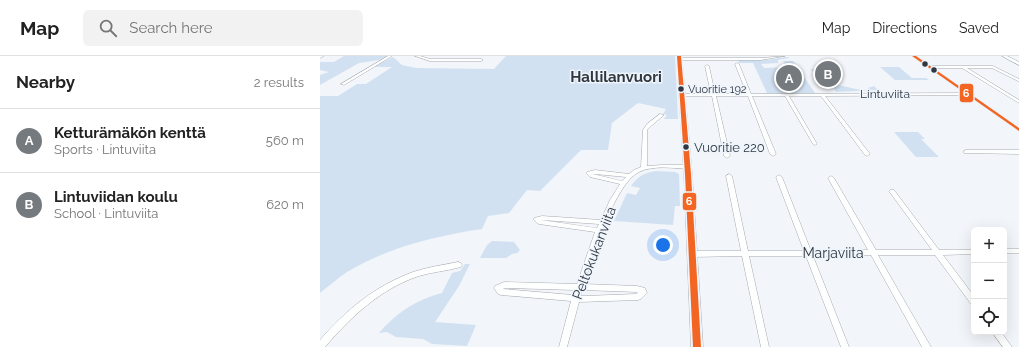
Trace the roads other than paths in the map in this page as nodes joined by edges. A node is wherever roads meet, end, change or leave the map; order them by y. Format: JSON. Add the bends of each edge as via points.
{"nodes":[{"id":1,"x":390,"y":56,"type":"edge"},
{"id":2,"x":416,"y":56,"type":"edge"},
{"id":3,"x":783,"y":56,"type":"edge"},
{"id":4,"x":914,"y":56,"type":"edge"},
{"id":5,"x":1004,"y":56,"type":"edge"},
{"id":6,"x":679,"y":58,"type":"edge"},
{"id":7,"x":704,"y":58,"type":"edge"},
{"id":8,"x":482,"y":60,"type":"dead end"},
{"id":9,"x":736,"y":60,"type":"edge"},
{"id":10,"x":1019,"y":64,"type":"edge"},
{"id":11,"x":707,"y":66,"type":"dead end"},
{"id":12,"x":930,"y":67,"type":"junction"},
{"id":13,"x":963,"y":67,"type":"junction"},
{"id":14,"x":1019,"y":80,"type":"edge"},
{"id":15,"x":343,"y":84,"type":"dead end"},
{"id":16,"x":749,"y":94,"type":"junction"},
{"id":17,"x":786,"y":94,"type":"junction"},
{"id":18,"x":822,"y":94,"type":"junction"},
{"id":19,"x":967,"y":94,"type":"junction"},
{"id":20,"x":682,"y":95,"type":"junction"},
{"id":21,"x":712,"y":95,"type":"junction"},
{"id":22,"x":1019,"y":102,"type":"edge"},
{"id":23,"x":662,"y":115,"type":"dead end"},
{"id":24,"x":1019,"y":130,"type":"edge"},
{"id":25,"x":815,"y":144,"type":"dead end"},
{"id":26,"x":966,"y":152,"type":"dead end"},
{"id":27,"x":1019,"y":152,"type":"edge"},
{"id":28,"x":773,"y":154,"type":"dead end"},
{"id":29,"x":867,"y":154,"type":"dead end"},
{"id":30,"x":727,"y":156,"type":"dead end"},
{"id":31,"x":688,"y":167,"type":"junction"},
{"id":32,"x":644,"y":168,"type":"junction"},
{"id":33,"x":629,"y":176,"type":"junction"},
{"id":34,"x":729,"y":176,"type":"dead end"},
{"id":35,"x":779,"y":177,"type":"dead end"},
{"id":36,"x":830,"y":178,"type":"dead end"},
{"id":37,"x":624,"y":183,"type":"junction"},
{"id":38,"x":892,"y":191,"type":"dead end"},
{"id":39,"x":603,"y":222,"type":"junction"},
{"id":40,"x":600,"y":230,"type":"junction"},
{"id":41,"x":1019,"y":251,"type":"edge"},
{"id":42,"x":936,"y":252,"type":"junction"},
{"id":43,"x":971,"y":252,"type":"edge"},
{"id":44,"x":1007,"y":252,"type":"edge"},
{"id":45,"x":746,"y":253,"type":"junction"},
{"id":46,"x":809,"y":253,"type":"junction"},
{"id":47,"x":873,"y":253,"type":"junction"},
{"id":48,"x":692,"y":254,"type":"junction"},
{"id":49,"x":458,"y":265,"type":"dead end"},
{"id":50,"x":580,"y":286,"type":"junction"},
{"id":51,"x":576,"y":299,"type":"junction"},
{"id":52,"x":972,"y":299,"type":"edge"},
{"id":53,"x":998,"y":335,"type":"edge"},
{"id":54,"x":320,"y":346,"type":"edge"},
{"id":55,"x":563,"y":347,"type":"edge"},
{"id":56,"x":697,"y":347,"type":"edge"},
{"id":57,"x":765,"y":347,"type":"edge"},
{"id":58,"x":845,"y":347,"type":"edge"},
{"id":59,"x":926,"y":347,"type":"edge"},
{"id":60,"x":1008,"y":347,"type":"edge"}],
"edges":[{"from":1,"to":15,"type":"street"},
{"from":2,"to":8,"type":"street","via":[[430,60]]},
{"from":3,"to":9,"type":"street"},
{"from":4,"to":12,"type":"street"},
{"from":5,"to":10,"type":"street"},
{"from":6,"to":7,"type":"street"},
{"from":6,"to":20,"type":"street"},
{"from":7,"to":9,"type":"street"},
{"from":9,"to":16,"type":"street"},
{"from":11,"to":21,"type":"street"},
{"from":12,"to":13,"type":"street"},
{"from":12,"to":19,"type":"street"},
{"from":13,"to":14,"type":"street","via":[[996,68]]},
{"from":13,"to":22,"type":"street"},
{"from":16,"to":17,"type":"street","name":"Lintuviita"},
{"from":16,"to":21,"type":"street","name":"Lintuviita"},
{"from":16,"to":28,"type":"street"},
{"from":17,"to":18,"type":"street","name":"Lintuviita"},
{"from":17,"to":25,"type":"street"},
{"from":18,"to":19,"type":"street","name":"Lintuviita"},
{"from":18,"to":29,"type":"street"},
{"from":19,"to":24,"type":"street"},
{"from":20,"to":21,"type":"street","name":"Lintuviita"},
{"from":20,"to":31,"type":"street"},
{"from":21,"to":30,"type":"street"},
{"from":23,"to":32,"type":"street","via":[[645,130]]},
{"from":26,"to":27,"type":"street"},
{"from":31,"to":32,"type":"street","name":"Peltokukanviita"},
{"from":31,"to":48,"type":"street"},
{"from":32,"to":33,"type":"street","name":"Peltokukanviita"},
{"from":33,"to":37,"type":"street","name":"Peltokukanviita"},
{"from":33,"to":37,"type":"street","via":[[590,173],[592,176]]},
{"from":34,"to":45,"type":"street"},
{"from":35,"to":46,"type":"street"},
{"from":36,"to":47,"type":"street"},
{"from":37,"to":39,"type":"street","name":"Peltokukanviita"},
{"from":38,"to":42,"type":"street"},
{"from":39,"to":40,"type":"street","name":"Peltokukanviita"},
{"from":39,"to":40,"type":"street","via":[[536,219],[539,222]]},
{"from":40,"to":50,"type":"street","name":"Peltokukanviita"},
{"from":41,"to":44,"type":"street"},
{"from":42,"to":43,"type":"street","name":"Marjaviita"},
{"from":42,"to":47,"type":"street","name":"Marjaviita"},
{"from":42,"to":52,"type":"street"},
{"from":45,"to":46,"type":"street","name":"Marjaviita"},
{"from":45,"to":48,"type":"street","name":"Marjaviita"},
{"from":45,"to":57,"type":"street"},
{"from":46,"to":47,"type":"street","name":"Marjaviita"},
{"from":46,"to":58,"type":"street"},
{"from":47,"to":59,"type":"street"},
{"from":48,"to":56,"type":"street"},
{"from":49,"to":54,"type":"street","via":[[424,271],[381,289],[342,320]]},
{"from":50,"to":51,"type":"street","name":"Peltokukanviita"},
{"from":50,"to":51,"type":"street","via":[[637,289],[643,293],[638,297]]},
{"from":50,"to":51,"type":"street","via":[[504,285],[498,288],[501,292]]},
{"from":51,"to":55,"type":"street","name":"Peltokukanviita"},
{"from":53,"to":60,"type":"street"}]}
